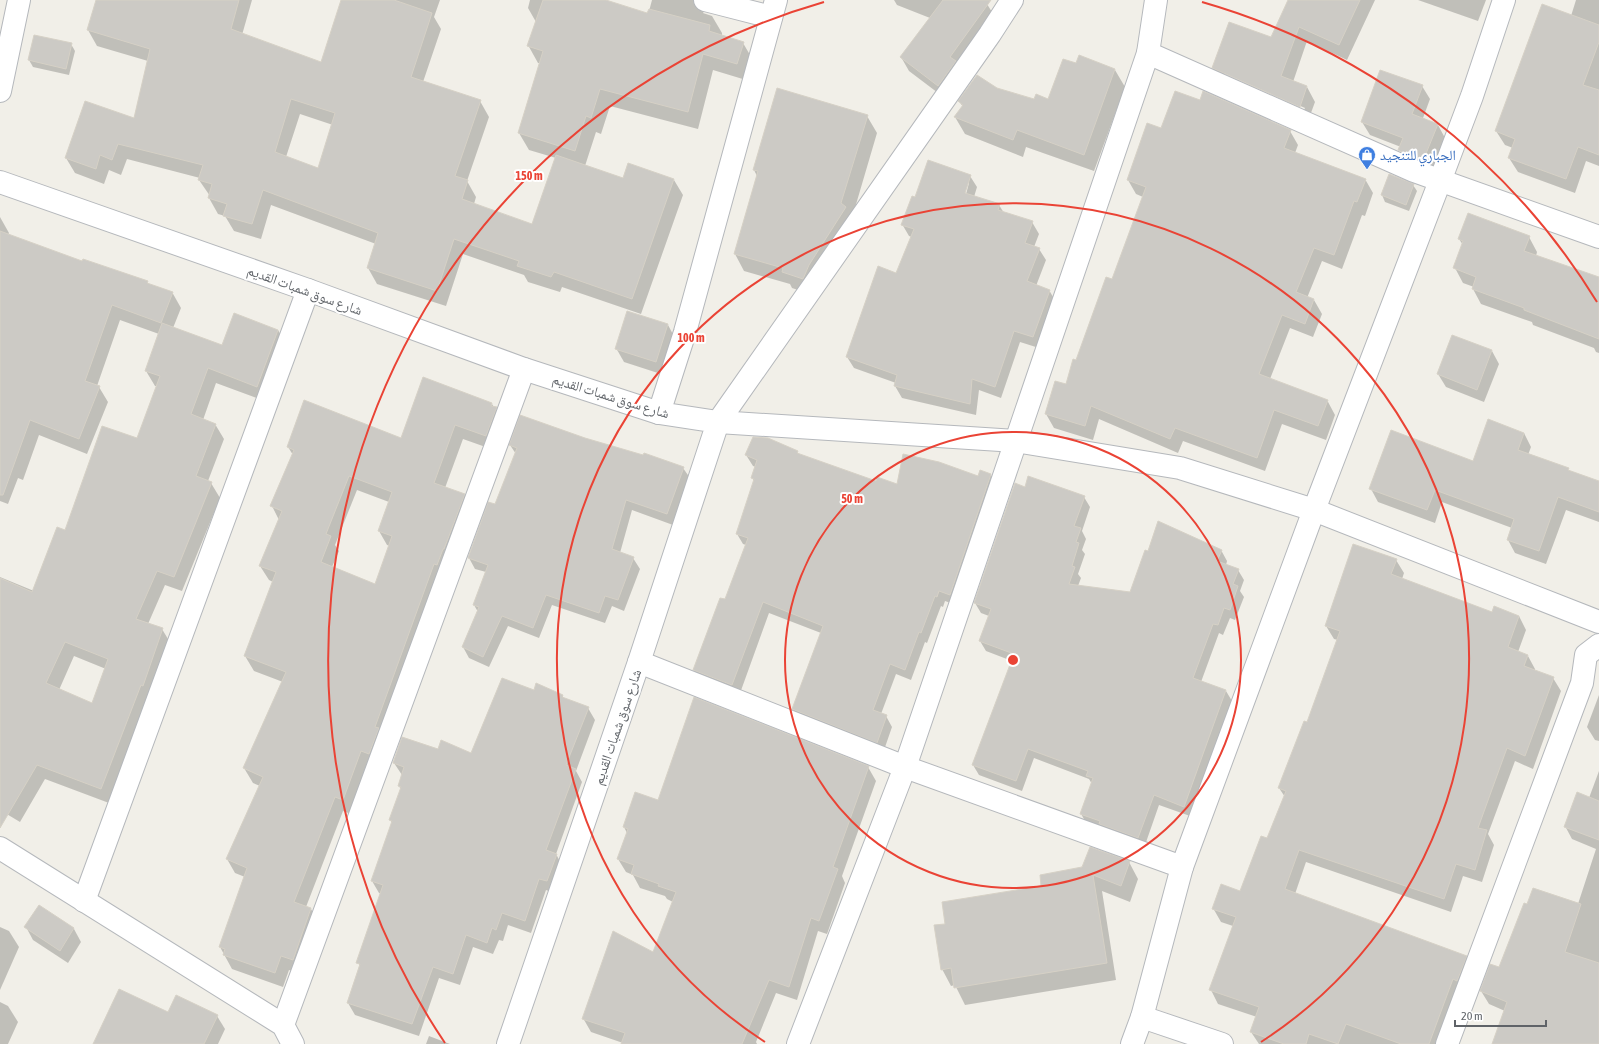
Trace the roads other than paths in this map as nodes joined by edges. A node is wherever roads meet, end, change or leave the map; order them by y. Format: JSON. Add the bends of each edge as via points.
{"nodes":[{"id":1,"x":19,"y":0,"type":"edge"},
{"id":2,"x":705,"y":0,"type":"edge"},
{"id":3,"x":1012,"y":0,"type":"edge"},
{"id":4,"x":1156,"y":0,"type":"edge"},
{"id":5,"x":1504,"y":0,"type":"edge"},
{"id":6,"x":773,"y":8,"type":"edge"},
{"id":7,"x":1148,"y":53,"type":"junction"},
{"id":8,"x":0,"y":92,"type":"edge"},
{"id":9,"x":1440,"y":181,"type":"junction"},
{"id":10,"x":0,"y":182,"type":"edge"},
{"id":11,"x":1599,"y":237,"type":"edge"},
{"id":12,"x":308,"y":290,"type":"junction"},
{"id":13,"x":524,"y":369,"type":"junction"},
{"id":14,"x":659,"y":413,"type":"junction"},
{"id":15,"x":718,"y":422,"type":"junction"},
{"id":16,"x":1016,"y":441,"type":"junction"},
{"id":17,"x":1314,"y":510,"type":"junction"},
{"id":18,"x":1599,"y":622,"type":"edge"},
{"id":19,"x":1599,"y":645,"type":"edge"},
{"id":20,"x":639,"y":662,"type":"junction"},
{"id":21,"x":905,"y":767,"type":"junction"},
{"id":22,"x":0,"y":848,"type":"edge"},
{"id":23,"x":1182,"y":867,"type":"junction"},
{"id":24,"x":84,"y":901,"type":"junction"},
{"id":25,"x":1142,"y":1017,"type":"junction"},
{"id":26,"x":283,"y":1025,"type":"junction"},
{"id":27,"x":293,"y":1044,"type":"edge"},
{"id":28,"x":508,"y":1044,"type":"edge"},
{"id":29,"x":798,"y":1044,"type":"edge"},
{"id":30,"x":1132,"y":1044,"type":"edge"},
{"id":31,"x":1222,"y":1044,"type":"edge"},
{"id":32,"x":1446,"y":1044,"type":"edge"}],
"edges":[{"from":1,"to":8,"type":"street"},
{"from":2,"to":6,"type":"street"},
{"from":3,"to":15,"type":"street"},
{"from":4,"to":7,"type":"street"},
{"from":5,"to":9,"type":"street"},
{"from":6,"to":14,"type":"street","via":[[685,332]]},
{"from":7,"to":9,"type":"street"},
{"from":7,"to":16,"type":"street"},
{"from":9,"to":11,"type":"street"},
{"from":9,"to":17,"type":"street"},
{"from":10,"to":12,"type":"street","name":"شارع سوق شمبات القديم"},
{"from":12,"to":13,"type":"street","name":"شارع سوق شمبات القديم"},
{"from":12,"to":24,"type":"street"},
{"from":13,"to":14,"type":"street","name":"شارع سوق شمبات القديم"},
{"from":13,"to":26,"type":"street"},
{"from":14,"to":15,"type":"street","name":"شارع سوق شمبات القديم"},
{"from":15,"to":16,"type":"street"},
{"from":15,"to":20,"type":"street","name":"شارع سوق شمبات القديم"},
{"from":16,"to":17,"type":"street","via":[[1180,468]]},
{"from":16,"to":21,"type":"street"},
{"from":17,"to":18,"type":"street"},
{"from":17,"to":23,"type":"street"},
{"from":19,"to":32,"type":"street","via":[[1586,655],[1582,683]]},
{"from":20,"to":21,"type":"street"},
{"from":20,"to":28,"type":"street","name":"شارع سوق شمبات القديم"},
{"from":21,"to":23,"type":"street"},
{"from":21,"to":29,"type":"street"},
{"from":22,"to":24,"type":"street"},
{"from":23,"to":25,"type":"street"},
{"from":24,"to":26,"type":"street"},
{"from":25,"to":30,"type":"street"},
{"from":25,"to":31,"type":"street"},
{"from":26,"to":27,"type":"street"}]}
